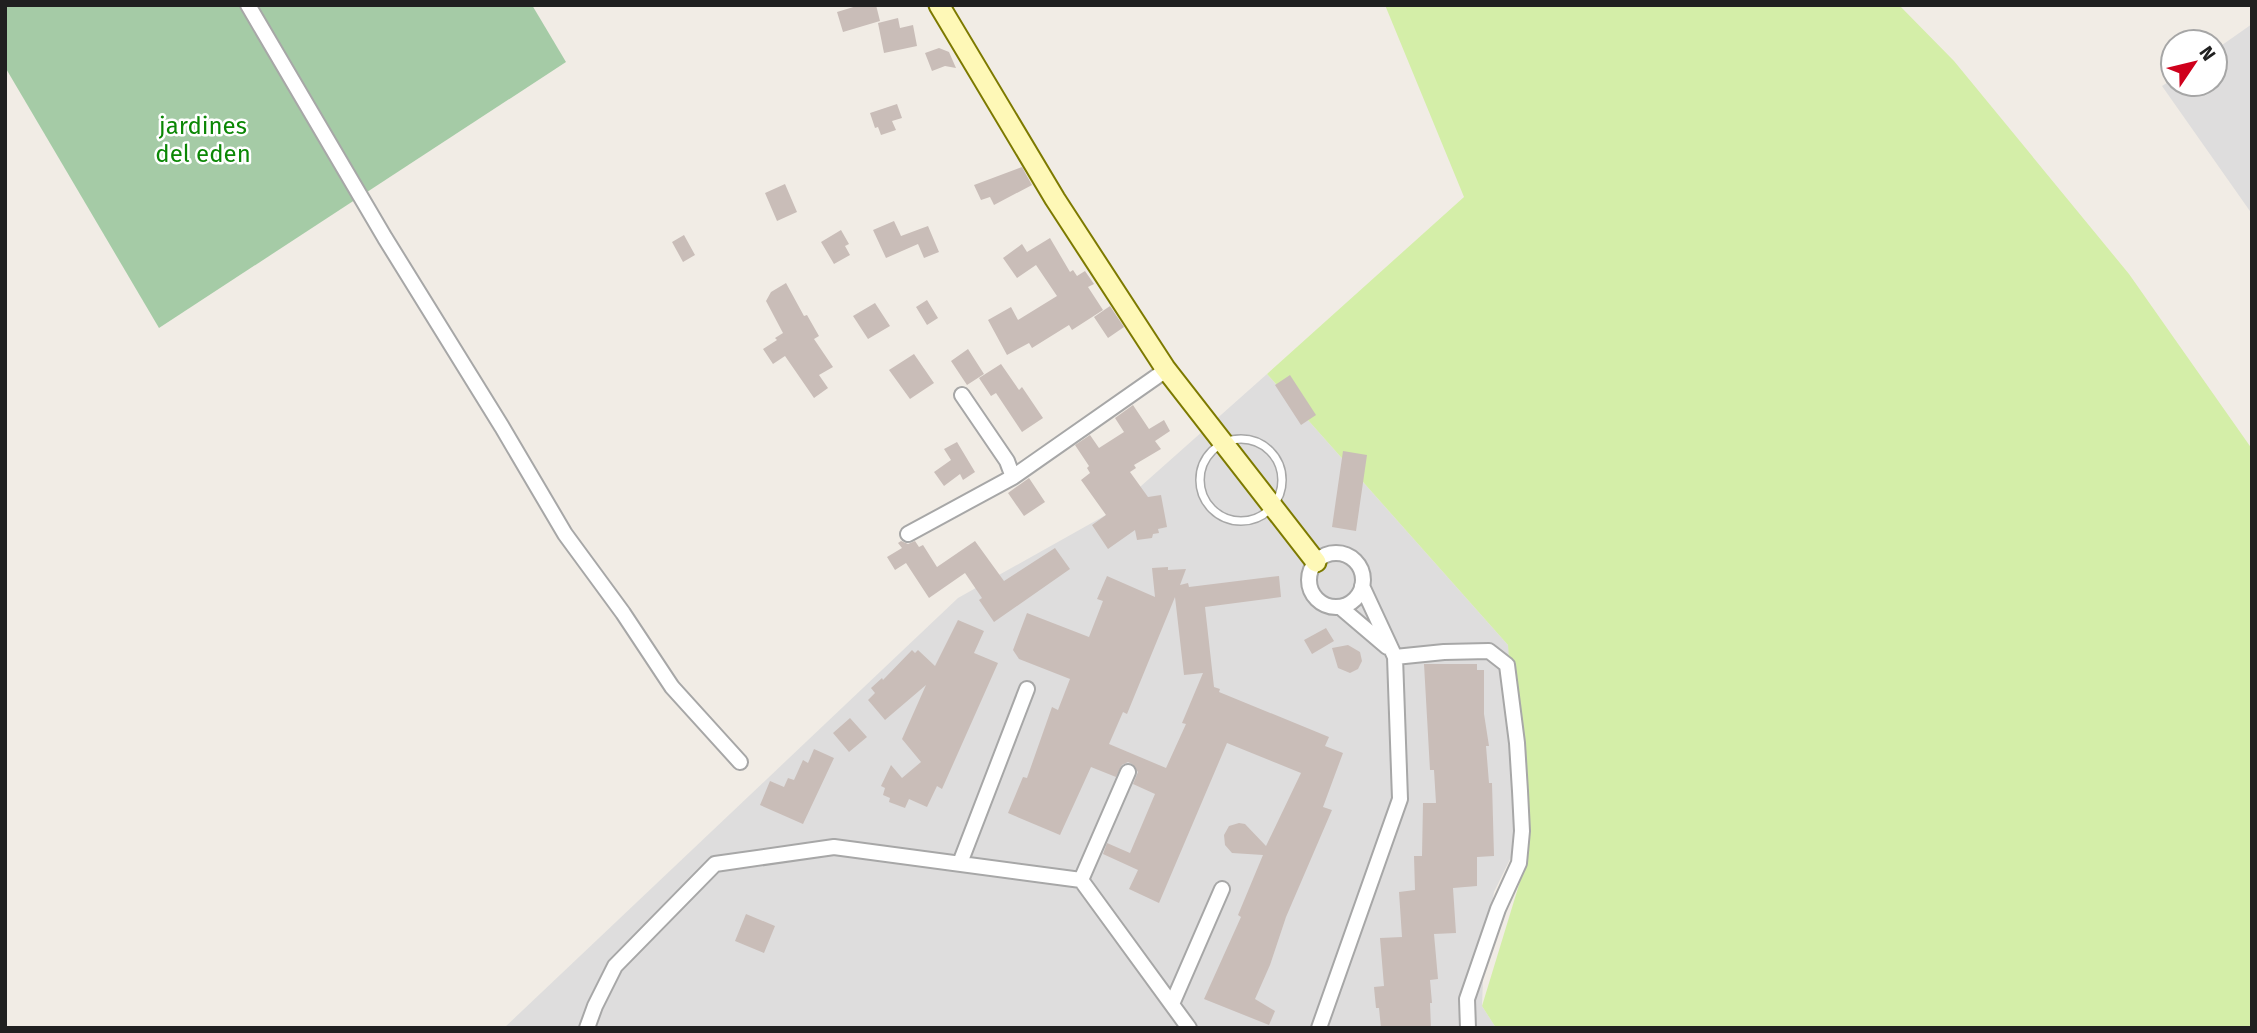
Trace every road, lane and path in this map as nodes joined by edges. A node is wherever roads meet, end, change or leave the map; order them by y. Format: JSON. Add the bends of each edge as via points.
{"nodes":[{"id":1,"x":248,"y":5,"type":"edge"},
{"id":2,"x":939,"y":5,"type":"edge"},
{"id":3,"x":1166,"y":370,"type":"junction"},
{"id":4,"x":962,"y":395,"type":"dead end"},
{"id":5,"x":1224,"y":444,"type":"junction"},
{"id":6,"x":1013,"y":477,"type":"junction"},
{"id":7,"x":1271,"y":506,"type":"junction"},
{"id":8,"x":908,"y":534,"type":"dead end"},
{"id":9,"x":1316,"y":562,"type":"junction"},
{"id":10,"x":1362,"y":586,"type":"junction"},
{"id":11,"x":1340,"y":607,"type":"junction"},
{"id":12,"x":1392,"y":653,"type":"junction"},
{"id":13,"x":1027,"y":689,"type":"dead end"},
{"id":14,"x":740,"y":762,"type":"dead end"},
{"id":15,"x":1128,"y":772,"type":"dead end"},
{"id":16,"x":960,"y":863,"type":"junction"},
{"id":17,"x":1082,"y":880,"type":"junction"},
{"id":18,"x":1223,"y":889,"type":"dead end"},
{"id":19,"x":1172,"y":1004,"type":"junction"},
{"id":20,"x":587,"y":1028,"type":"edge"},
{"id":21,"x":1189,"y":1028,"type":"edge"},
{"id":22,"x":1320,"y":1028,"type":"edge"},
{"id":23,"x":1468,"y":1028,"type":"edge"}],
"edges":[{"from":1,"to":14,"type":"street","via":[[565,534],[672,687]]},
{"from":2,"to":3,"type":"street","via":[[1055,199]]},
{"from":3,"to":5,"type":"street"},
{"from":3,"to":6,"type":"street"},
{"from":4,"to":6,"type":"street"},
{"from":5,"to":7,"type":"street"},
{"from":5,"to":7,"type":"lane","via":[[1241,438],[1254,440],[1275,455],[1283,480],[1282,492]]},
{"from":5,"to":7,"type":"lane","via":[[1206,458],[1200,471],[1204,499],[1213,511],[1225,519],[1253,521]]},
{"from":6,"to":8,"type":"street"},
{"from":7,"to":9,"type":"street"},
{"from":9,"to":10,"type":"street","via":[[1330,554],[1345,555],[1361,571]]},
{"from":9,"to":11,"type":"street","via":[[1309,577],[1312,593],[1324,604]]},
{"from":10,"to":11,"type":"street","via":[[1355,600]]},
{"from":10,"to":12,"type":"street"},
{"from":11,"to":12,"type":"street"},
{"from":12,"to":22,"type":"street","via":[[1400,799]]},
{"from":12,"to":23,"type":"street","via":[[1489,651],[1507,665],[1520,791],[1519,863],[1467,999]]},
{"from":13,"to":16,"type":"street"},
{"from":15,"to":17,"type":"street"},
{"from":16,"to":17,"type":"street"},
{"from":16,"to":20,"type":"street","via":[[834,847],[715,864],[615,966]]},
{"from":17,"to":19,"type":"street"},
{"from":18,"to":19,"type":"street"},
{"from":19,"to":21,"type":"street"}]}
